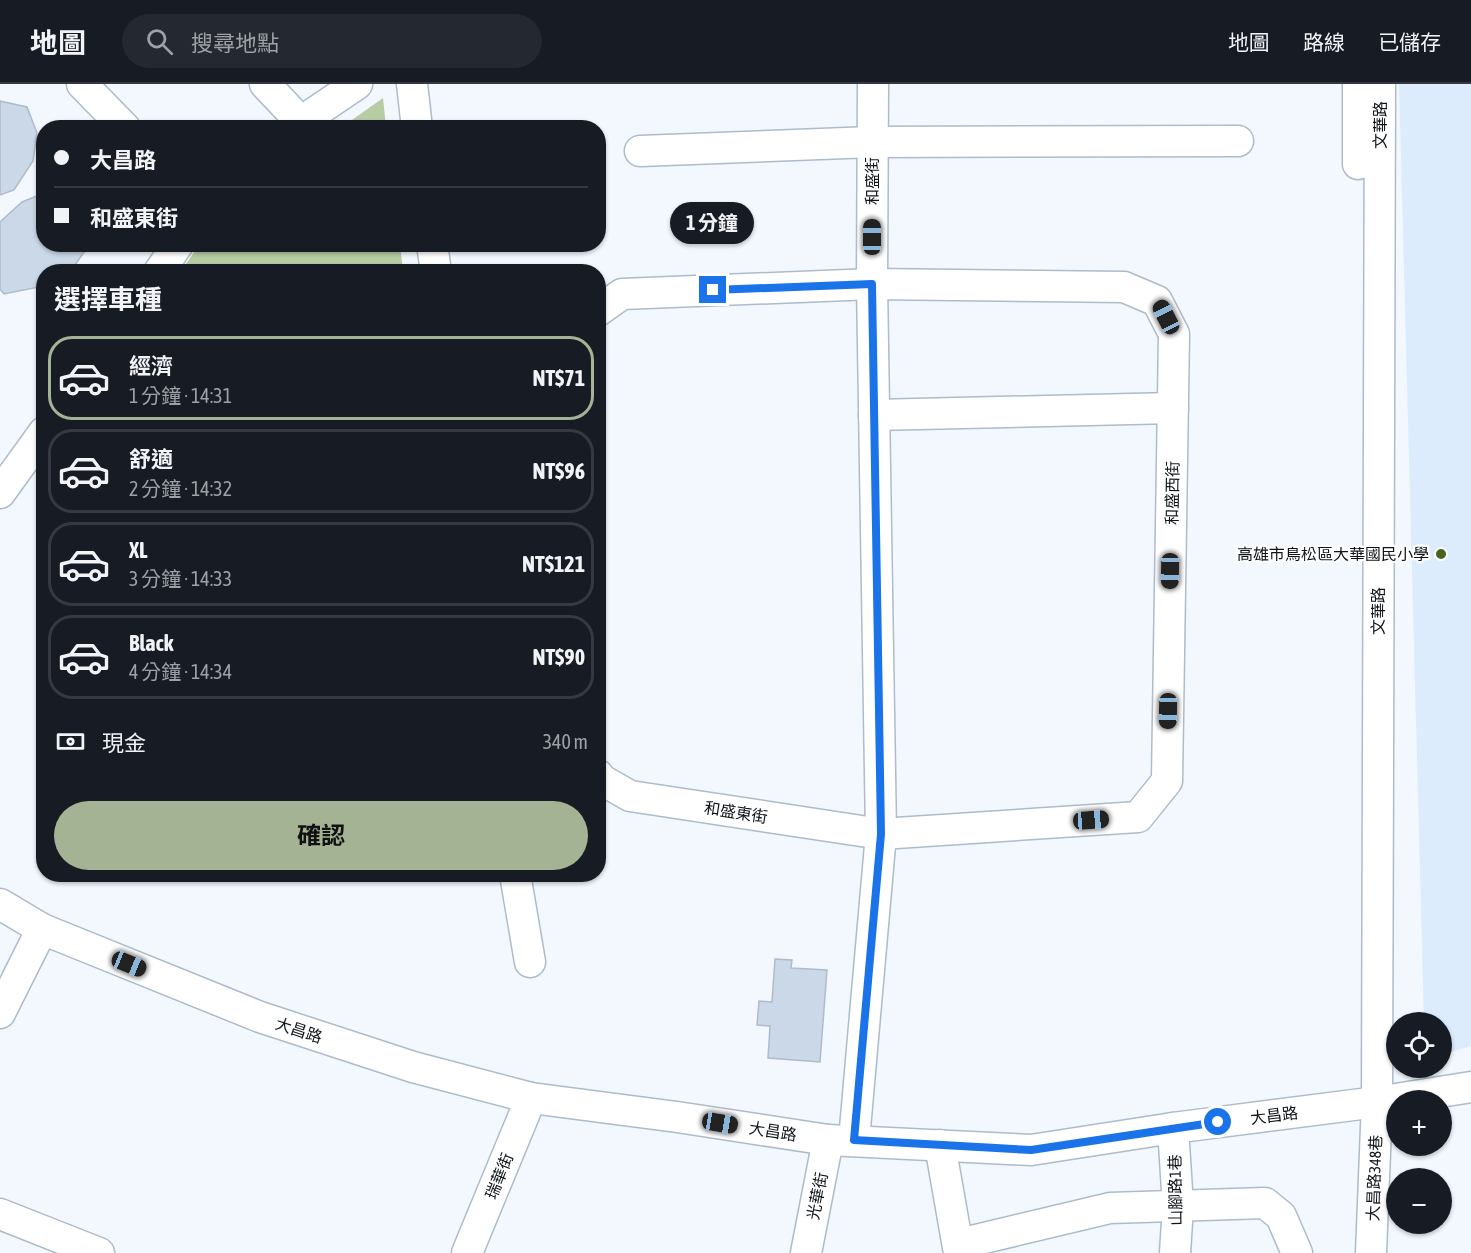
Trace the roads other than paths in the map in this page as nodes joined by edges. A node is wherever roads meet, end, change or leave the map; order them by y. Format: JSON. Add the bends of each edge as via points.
{"nodes":[{"id":1,"x":82,"y":84,"type":"edge"},
{"id":2,"x":265,"y":84,"type":"edge"},
{"id":3,"x":357,"y":84,"type":"edge"},
{"id":4,"x":412,"y":84,"type":"edge"},
{"id":5,"x":873,"y":84,"type":"edge"},
{"id":6,"x":1358,"y":84,"type":"edge"},
{"id":7,"x":1380,"y":84,"type":"edge"},
{"id":8,"x":117,"y":120,"type":"edge"},
{"id":9,"x":295,"y":120,"type":"edge"},
{"id":10,"x":305,"y":120,"type":"edge"},
{"id":11,"x":416,"y":120,"type":"edge"},
{"id":12,"x":1238,"y":141,"type":"dead end"},
{"id":13,"x":873,"y":142,"type":"junction"},
{"id":14,"x":640,"y":151,"type":"dead end"},
{"id":15,"x":1358,"y":164,"type":"dead end"},
{"id":16,"x":872,"y":284,"type":"junction"},
{"id":17,"x":606,"y":305,"type":"edge"},
{"id":18,"x":1173,"y":408,"type":"junction"},
{"id":19,"x":874,"y":415,"type":"junction"},
{"id":20,"x":36,"y":443,"type":"edge"},
{"id":21,"x":0,"y":493,"type":"edge"},
{"id":22,"x":606,"y":782,"type":"edge"},
{"id":23,"x":881,"y":834,"type":"junction"},
{"id":24,"x":516,"y":882,"type":"edge"},
{"id":25,"x":0,"y":904,"type":"edge"},
{"id":26,"x":42,"y":929,"type":"junction"},
{"id":27,"x":530,"y":962,"type":"dead end"},
{"id":28,"x":0,"y":1013,"type":"edge"},
{"id":29,"x":1471,"y":1087,"type":"edge"},
{"id":30,"x":531,"y":1098,"type":"junction"},
{"id":31,"x":1377,"y":1102,"type":"junction"},
{"id":32,"x":1173,"y":1128,"type":"junction"},
{"id":33,"x":841,"y":1140,"type":"junction"},
{"id":34,"x":940,"y":1145,"type":"junction"},
{"id":35,"x":1178,"y":1206,"type":"junction"},
{"id":36,"x":3,"y":1222,"type":"edge"},
{"id":37,"x":959,"y":1248,"type":"edge"},
{"id":38,"x":99,"y":1253,"type":"edge"},
{"id":39,"x":467,"y":1253,"type":"edge"},
{"id":40,"x":806,"y":1253,"type":"edge"},
{"id":41,"x":1174,"y":1253,"type":"edge"},
{"id":42,"x":1297,"y":1253,"type":"edge"},
{"id":43,"x":1371,"y":1253,"type":"edge"}],
"edges":[{"from":1,"to":8,"type":"street"},
{"from":2,"to":9,"type":"street"},
{"from":3,"to":10,"type":"street"},
{"from":4,"to":11,"type":"street"},
{"from":5,"to":13,"type":"street","name":"和盛街"},
{"from":6,"to":15,"type":"street"},
{"from":7,"to":31,"type":"street","name":"文華路"},
{"from":12,"to":13,"type":"street"},
{"from":13,"to":14,"type":"street"},
{"from":13,"to":16,"type":"street","name":"和盛街"},
{"from":16,"to":17,"type":"street","via":[[622,294]]},
{"from":16,"to":18,"type":"street","name":"和盛西街","via":[[1124,288],[1157,301],[1174,334]]},
{"from":16,"to":19,"type":"street","name":"和盛街"},
{"from":18,"to":19,"type":"street"},
{"from":18,"to":23,"type":"street","name":"和盛西街","via":[[1167,781],[1138,817]]},
{"from":19,"to":23,"type":"street","name":"和盛街"},
{"from":20,"to":21,"type":"street"},
{"from":22,"to":23,"type":"street","name":"和盛東街","via":[[630,796]]},
{"from":23,"to":33,"type":"street","name":"和盛街"},
{"from":24,"to":27,"type":"street"},
{"from":25,"to":26,"type":"street","name":"大昌路"},
{"from":26,"to":28,"type":"street"},
{"from":26,"to":30,"type":"street","name":"大昌路","via":[[260,1017],[413,1067]]},
{"from":29,"to":31,"type":"street","name":"大昌路"},
{"from":30,"to":33,"type":"street","name":"大昌路"},
{"from":30,"to":39,"type":"street","name":"瑞華街"},
{"from":31,"to":32,"type":"street","name":"大昌路"},
{"from":31,"to":43,"type":"street","name":"大昌路348巷"},
{"from":32,"to":34,"type":"street","name":"大昌路","via":[[1031,1150]]},
{"from":32,"to":35,"type":"street","name":"山腳路1巷"},
{"from":33,"to":34,"type":"street","name":"大昌路"},
{"from":33,"to":40,"type":"street","name":"光華街"},
{"from":34,"to":37,"type":"street"},
{"from":35,"to":37,"type":"street","via":[[1110,1208]]},
{"from":35,"to":41,"type":"street","name":"山腳路1巷"},
{"from":35,"to":42,"type":"street","via":[[1265,1203],[1281,1216]]},
{"from":36,"to":38,"type":"street"}]}
